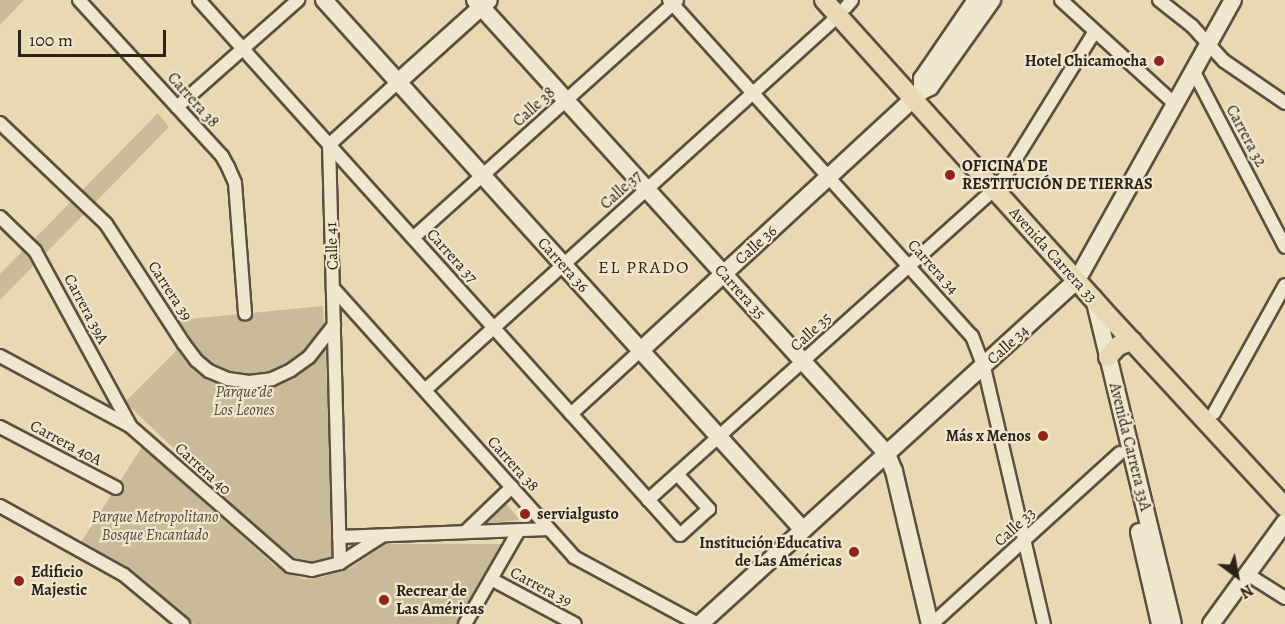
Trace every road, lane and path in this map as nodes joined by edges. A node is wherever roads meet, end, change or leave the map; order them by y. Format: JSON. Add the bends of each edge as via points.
{"nodes":[{"id":1,"x":79,"y":0,"type":"edge"},
{"id":2,"x":199,"y":0,"type":"edge"},
{"id":3,"x":298,"y":0,"type":"edge"},
{"id":4,"x":324,"y":0,"type":"edge"},
{"id":5,"x":824,"y":0,"type":"edge"},
{"id":6,"x":976,"y":0,"type":"edge"},
{"id":7,"x":992,"y":0,"type":"edge"},
{"id":8,"x":1061,"y":0,"type":"edge"},
{"id":9,"x":1158,"y":0,"type":"edge"},
{"id":10,"x":1233,"y":0,"type":"edge"},
{"id":11,"x":673,"y":1,"type":"edge"},
{"id":12,"x":482,"y":2,"type":"edge"},
{"id":13,"x":844,"y":6,"type":"edge"},
{"id":14,"x":1095,"y":31,"type":"junction"},
{"id":15,"x":1209,"y":45,"type":"junction"},
{"id":16,"x":243,"y":49,"type":"junction"},
{"id":17,"x":1194,"y":72,"type":"junction"},
{"id":18,"x":398,"y":82,"type":"junction"},
{"id":19,"x":753,"y":93,"type":"junction"},
{"id":20,"x":918,"y":96,"type":"junction"},
{"id":21,"x":566,"y":100,"type":"junction"},
{"id":22,"x":1285,"y":103,"type":"edge"},
{"id":23,"x":1176,"y":104,"type":"junction"},
{"id":24,"x":177,"y":107,"type":"junction"},
{"id":25,"x":0,"y":123,"type":"edge"},
{"id":26,"x":329,"y":145,"type":"junction"},
{"id":27,"x":482,"y":175,"type":"junction"},
{"id":28,"x":830,"y":178,"type":"junction"},
{"id":29,"x":998,"y":185,"type":"junction"},
{"id":30,"x":646,"y":189,"type":"junction"},
{"id":31,"x":0,"y":217,"type":"edge"},
{"id":32,"x":413,"y":238,"type":"junction"},
{"id":33,"x":1285,"y":247,"type":"edge"},
{"id":34,"x":563,"y":265,"type":"junction"},
{"id":35,"x":909,"y":266,"type":"junction"},
{"id":36,"x":724,"y":274,"type":"junction"},
{"id":37,"x":1080,"y":276,"type":"junction"},
{"id":38,"x":1285,"y":285,"type":"edge"},
{"id":39,"x":333,"y":288,"type":"junction"},
{"id":40,"x":1096,"y":302,"type":"junction"},
{"id":41,"x":245,"y":314,"type":"dead end"},
{"id":42,"x":334,"y":325,"type":"junction"},
{"id":43,"x":494,"y":328,"type":"junction"},
{"id":44,"x":1132,"y":341,"type":"junction"},
{"id":45,"x":641,"y":350,"type":"junction"},
{"id":46,"x":0,"y":356,"type":"edge"},
{"id":47,"x":1108,"y":357,"type":"junction"},
{"id":48,"x":803,"y":361,"type":"junction"},
{"id":49,"x":984,"y":367,"type":"junction"},
{"id":50,"x":425,"y":390,"type":"junction"},
{"id":51,"x":571,"y":414,"type":"junction"},
{"id":52,"x":1214,"y":414,"type":"junction"},
{"id":53,"x":130,"y":426,"type":"junction"},
{"id":54,"x":0,"y":427,"type":"edge"},
{"id":55,"x":718,"y":436,"type":"junction"},
{"id":56,"x":887,"y":454,"type":"junction"},
{"id":57,"x":1126,"y":456,"type":"junction"},
{"id":58,"x":677,"y":474,"type":"junction"},
{"id":59,"x":512,"y":487,"type":"junction"},
{"id":60,"x":116,"y":488,"type":"dead end"},
{"id":61,"x":1285,"y":491,"type":"edge"},
{"id":62,"x":648,"y":500,"type":"junction"},
{"id":63,"x":0,"y":506,"type":"edge"},
{"id":64,"x":1285,"y":507,"type":"edge"},
{"id":65,"x":1285,"y":522,"type":"edge"},
{"id":66,"x":549,"y":529,"type":"junction"},
{"id":67,"x":519,"y":530,"type":"junction"},
{"id":68,"x":803,"y":530,"type":"junction"},
{"id":69,"x":465,"y":532,"type":"junction"},
{"id":70,"x":382,"y":536,"type":"junction"},
{"id":71,"x":339,"y":537,"type":"junction"},
{"id":72,"x":1025,"y":540,"type":"junction"},
{"id":73,"x":340,"y":562,"type":"junction"},
{"id":74,"x":1247,"y":574,"type":"junction"},
{"id":75,"x":490,"y":579,"type":"junction"},
{"id":76,"x":1285,"y":598,"type":"edge"},
{"id":77,"x":183,"y":624,"type":"edge"},
{"id":78,"x":465,"y":624,"type":"edge"},
{"id":79,"x":575,"y":624,"type":"edge"},
{"id":80,"x":699,"y":624,"type":"edge"},
{"id":81,"x":931,"y":624,"type":"edge"},
{"id":82,"x":1044,"y":624,"type":"edge"},
{"id":83,"x":1170,"y":624,"type":"edge"},
{"id":84,"x":1211,"y":624,"type":"edge"}],
"edges":[{"from":1,"to":24,"type":"street","name":"Carrera 38"},
{"from":2,"to":16,"type":"street","name":"Carrera 37"},
{"from":3,"to":16,"type":"street"},
{"from":4,"to":18,"type":"street","name":"Carrera 36"},
{"from":5,"to":13,"type":"main road","name":"Avenida Carrera 33"},
{"from":6,"to":20,"type":"street","via":[[922,79]]},
{"from":7,"to":20,"type":"street","name":"Calle 36","via":[[930,87]]},
{"from":8,"to":14,"type":"street"},
{"from":9,"to":15,"type":"street"},
{"from":10,"to":15,"type":"street","name":"Calle 34"},
{"from":11,"to":19,"type":"street","name":"Carrera 34"},
{"from":11,"to":21,"type":"street","name":"Calle 38"},
{"from":12,"to":18,"type":"street"},
{"from":12,"to":21,"type":"street","name":"Carrera 35"},
{"from":13,"to":19,"type":"street","name":"Calle 37"},
{"from":13,"to":20,"type":"main road","name":"Avenida Carrera 33"},
{"from":14,"to":23,"type":"street"},
{"from":14,"to":29,"type":"street","name":"Calle 35"},
{"from":15,"to":17,"type":"street","name":"Calle 34"},
{"from":15,"to":22,"type":"street","via":[[1224,61]]},
{"from":16,"to":24,"type":"street"},
{"from":16,"to":26,"type":"street","name":"Carrera 37"},
{"from":17,"to":23,"type":"street","name":"Calle 34"},
{"from":17,"to":33,"type":"street","name":"Carrera 32"},
{"from":18,"to":26,"type":"street"},
{"from":18,"to":27,"type":"street","name":"Carrera 36"},
{"from":19,"to":28,"type":"street","name":"Carrera 34"},
{"from":19,"to":30,"type":"street","name":"Calle 37"},
{"from":20,"to":28,"type":"street","name":"Calle 36"},
{"from":20,"to":29,"type":"main road","name":"Avenida Carrera 33"},
{"from":21,"to":27,"type":"street","name":"Calle 38"},
{"from":21,"to":30,"type":"street","name":"Carrera 35"},
{"from":23,"to":37,"type":"street","name":"Calle 34"},
{"from":24,"to":41,"type":"street","name":"Carrera 38","via":[[222,156],[235,183]]},
{"from":25,"to":42,"type":"street","name":"Carrera 39","via":[[106,224],[184,344],[209,371],[228,380],[272,379],[309,357]]},
{"from":26,"to":32,"type":"street","name":"Carrera 37"},
{"from":26,"to":39,"type":"street","name":"Calle 41"},
{"from":27,"to":32,"type":"street","name":"Calle 38"},
{"from":27,"to":34,"type":"street","name":"Carrera 36"},
{"from":28,"to":35,"type":"street","name":"Carrera 34"},
{"from":28,"to":36,"type":"street","name":"Calle 36"},
{"from":29,"to":35,"type":"street","name":"Calle 35"},
{"from":29,"to":37,"type":"main road","name":"Avenida Carrera 33"},
{"from":30,"to":34,"type":"street","name":"Calle 37"},
{"from":30,"to":36,"type":"street","name":"Carrera 35"},
{"from":31,"to":53,"type":"street","name":"Carrera 39A","via":[[36,251]]},
{"from":32,"to":43,"type":"street","name":"Carrera 37"},
{"from":34,"to":43,"type":"street","name":"Calle 37"},
{"from":34,"to":45,"type":"street","name":"Carrera 36"},
{"from":35,"to":48,"type":"street","name":"Calle 35"},
{"from":35,"to":49,"type":"street","name":"Carrera 34","via":[[972,336]]},
{"from":36,"to":45,"type":"street","name":"Calle 36"},
{"from":36,"to":48,"type":"street","name":"Carrera 35"},
{"from":37,"to":40,"type":"main road","name":"Avenida Carrera 33"},
{"from":37,"to":49,"type":"street","name":"Calle 34"},
{"from":37,"to":52,"type":"main road","name":"Avenida Carrera 33"},
{"from":37,"to":57,"type":"street","name":"Avenida Carrera 33A"},
{"from":38,"to":52,"type":"street"},
{"from":39,"to":42,"type":"street","name":"Calle 41"},
{"from":39,"to":50,"type":"street","name":"Carrera 38"},
{"from":40,"to":44,"type":"main road","name":"Avenida Carrera 33"},
{"from":40,"to":47,"type":"street","name":"Avenida Carrera 33A"},
{"from":42,"to":71,"type":"street","name":"Calle 41"},
{"from":43,"to":50,"type":"street","name":"Calle 37"},
{"from":43,"to":51,"type":"street","name":"Carrera 37"},
{"from":44,"to":47,"type":"main road","via":[[1118,346]]},
{"from":44,"to":64,"type":"main road","name":"Avenida Carrera 33"},
{"from":45,"to":51,"type":"street","name":"Calle 36"},
{"from":45,"to":55,"type":"street","name":"Carrera 36"},
{"from":46,"to":53,"type":"street","name":"Carrera 40"},
{"from":47,"to":57,"type":"street","name":"Avenida Carrera 33A"},
{"from":48,"to":55,"type":"street","name":"Calle 35"},
{"from":48,"to":56,"type":"street","name":"Carrera 35"},
{"from":49,"to":56,"type":"street","name":"Calle 34"},
{"from":49,"to":72,"type":"street","name":"Carrera 34"},
{"from":50,"to":59,"type":"street","name":"Carrera 38"},
{"from":51,"to":62,"type":"street","name":"Carrera 37"},
{"from":52,"to":61,"type":"main road","name":"Avenida Carrera 33"},
{"from":53,"to":73,"type":"street","name":"Carrera 40","via":[[290,566],[312,570]]},
{"from":54,"to":60,"type":"street","name":"Carrera 40A"},
{"from":55,"to":58,"type":"street","name":"Calle 35"},
{"from":55,"to":68,"type":"street","name":"Carrera 36"},
{"from":56,"to":68,"type":"street","name":"Calle 34"},
{"from":56,"to":81,"type":"street","name":"Carrera 35"},
{"from":57,"to":72,"type":"street","name":"Calle 33"},
{"from":57,"to":83,"type":"street","name":"Avenida Carrera 33A"},
{"from":58,"to":62,"type":"street","name":"Calle 35"},
{"from":58,"to":62,"type":"street","name":"Carrera 37","via":[[709,509],[680,535]]},
{"from":59,"to":66,"type":"street","name":"Carrera 38"},
{"from":59,"to":69,"type":"street"},
{"from":63,"to":77,"type":"street","via":[[124,575]]},
{"from":65,"to":74,"type":"street"},
{"from":66,"to":67,"type":"street","name":"Carrera 40"},
{"from":66,"to":80,"type":"street","name":"Carrera 38","via":[[574,557]]},
{"from":67,"to":69,"type":"street","name":"Carrera 40"},
{"from":67,"to":75,"type":"street"},
{"from":68,"to":80,"type":"street","name":"Calle 34"},
{"from":69,"to":70,"type":"street","name":"Carrera 40"},
{"from":70,"to":71,"type":"street","name":"Carrera 40"},
{"from":70,"to":73,"type":"street","name":"Carrera 40"},
{"from":71,"to":73,"type":"street","name":"Calle 41"},
{"from":72,"to":81,"type":"street","name":"Calle 33"},
{"from":72,"to":82,"type":"street","name":"Carrera 34"},
{"from":74,"to":76,"type":"street"},
{"from":74,"to":84,"type":"street"},
{"from":75,"to":78,"type":"street"},
{"from":75,"to":79,"type":"street","name":"Carrera 39"}]}
